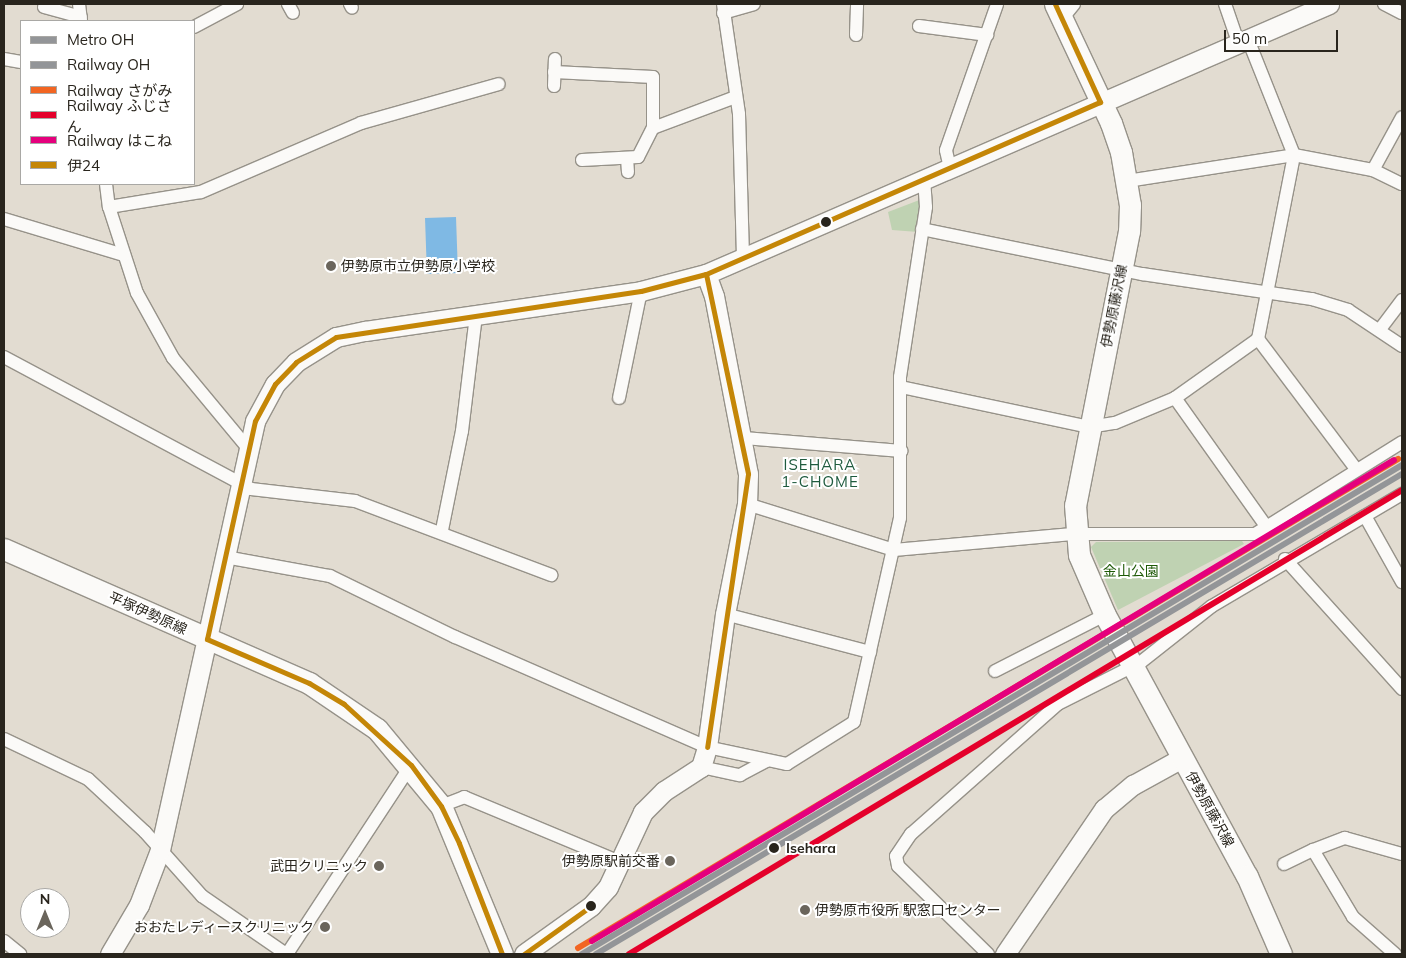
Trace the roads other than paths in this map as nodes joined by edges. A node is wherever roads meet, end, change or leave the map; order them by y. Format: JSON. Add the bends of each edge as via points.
{"nodes":[{"id":1,"x":236,"y":4,"type":"edge"},
{"id":2,"x":754,"y":4,"type":"edge"},
{"id":3,"x":857,"y":4,"type":"edge"},
{"id":4,"x":997,"y":4,"type":"edge"},
{"id":5,"x":1225,"y":4,"type":"edge"},
{"id":6,"x":1329,"y":4,"type":"edge"},
{"id":7,"x":1384,"y":4,"type":"edge"},
{"id":8,"x":44,"y":7,"type":"dead end"},
{"id":9,"x":723,"y":8,"type":"edge"},
{"id":10,"x":1064,"y":9,"type":"edge"},
{"id":11,"x":1402,"y":13,"type":"edge"},
{"id":12,"x":82,"y":15,"type":"edge"},
{"id":13,"x":195,"y":25,"type":"edge"},
{"id":14,"x":919,"y":26,"type":"dead end"},
{"id":15,"x":856,"y":35,"type":"dead end"},
{"id":16,"x":987,"y":35,"type":"junction"},
{"id":17,"x":1242,"y":39,"type":"junction"},
{"id":18,"x":4,"y":59,"type":"edge"},
{"id":19,"x":555,"y":59,"type":"dead end"},
{"id":20,"x":20,"y":62,"type":"edge"},
{"id":21,"x":554,"y":72,"type":"junction"},
{"id":22,"x":498,"y":84,"type":"dead end"},
{"id":23,"x":554,"y":86,"type":"dead end"},
{"id":24,"x":733,"y":98,"type":"junction"},
{"id":25,"x":1100,"y":102,"type":"junction"},
{"id":26,"x":1402,"y":117,"type":"edge"},
{"id":27,"x":652,"y":128,"type":"junction"},
{"id":28,"x":1294,"y":155,"type":"junction"},
{"id":29,"x":627,"y":158,"type":"junction"},
{"id":30,"x":582,"y":160,"type":"dead end"},
{"id":31,"x":950,"y":168,"type":"junction"},
{"id":32,"x":1373,"y":170,"type":"junction"},
{"id":33,"x":628,"y":172,"type":"dead end"},
{"id":34,"x":924,"y":179,"type":"junction"},
{"id":35,"x":1127,"y":180,"type":"junction"},
{"id":36,"x":1402,"y":184,"type":"edge"},
{"id":37,"x":106,"y":185,"type":"edge"},
{"id":38,"x":109,"y":206,"type":"junction"},
{"id":39,"x":4,"y":219,"type":"edge"},
{"id":40,"x":922,"y":229,"type":"junction"},
{"id":41,"x":124,"y":255,"type":"junction"},
{"id":42,"x":743,"y":258,"type":"junction"},
{"id":43,"x":1121,"y":270,"type":"junction"},
{"id":44,"x":706,"y":274,"type":"junction"},
{"id":45,"x":641,"y":291,"type":"junction"},
{"id":46,"x":1267,"y":292,"type":"junction"},
{"id":47,"x":1402,"y":300,"type":"edge"},
{"id":48,"x":476,"y":316,"type":"junction"},
{"id":49,"x":1381,"y":328,"type":"junction"},
{"id":50,"x":1258,"y":339,"type":"junction"},
{"id":51,"x":1402,"y":346,"type":"edge"},
{"id":52,"x":4,"y":357,"type":"edge"},
{"id":53,"x":901,"y":386,"type":"junction"},
{"id":54,"x":619,"y":398,"type":"dead end"},
{"id":55,"x":1175,"y":398,"type":"junction"},
{"id":56,"x":1089,"y":428,"type":"junction"},
{"id":57,"x":744,"y":438,"type":"junction"},
{"id":58,"x":1402,"y":442,"type":"edge"},
{"id":59,"x":248,"y":447,"type":"junction"},
{"id":60,"x":901,"y":451,"type":"junction"},
{"id":61,"x":1356,"y":469,"type":"junction"},
{"id":62,"x":240,"y":484,"type":"junction"},
{"id":63,"x":1402,"y":494,"type":"edge"},
{"id":64,"x":747,"y":504,"type":"junction"},
{"id":65,"x":1365,"y":516,"type":"junction"},
{"id":66,"x":1266,"y":526,"type":"junction"},
{"id":67,"x":442,"y":530,"type":"junction"},
{"id":68,"x":1075,"y":534,"type":"junction"},
{"id":69,"x":4,"y":548,"type":"edge"},
{"id":70,"x":894,"y":550,"type":"junction"},
{"id":71,"x":225,"y":557,"type":"junction"},
{"id":72,"x":1285,"y":559,"type":"junction"},
{"id":73,"x":551,"y":575,"type":"dead end"},
{"id":74,"x":1402,"y":582,"type":"edge"},
{"id":75,"x":724,"y":614,"type":"junction"},
{"id":76,"x":1105,"y":615,"type":"junction"},
{"id":77,"x":206,"y":639,"type":"junction"},
{"id":78,"x":870,"y":652,"type":"junction"},
{"id":79,"x":1133,"y":666,"type":"junction"},
{"id":80,"x":995,"y":671,"type":"dead end"},
{"id":81,"x":1402,"y":689,"type":"edge"},
{"id":82,"x":4,"y":740,"type":"edge"},
{"id":83,"x":707,"y":747,"type":"junction"},
{"id":84,"x":1182,"y":758,"type":"junction"},
{"id":85,"x":766,"y":761,"type":"junction"},
{"id":86,"x":411,"y":765,"type":"junction"},
{"id":87,"x":701,"y":767,"type":"junction"},
{"id":88,"x":441,"y":806,"type":"junction"},
{"id":89,"x":160,"y":850,"type":"junction"},
{"id":90,"x":1313,"y":850,"type":"junction"},
{"id":91,"x":1402,"y":854,"type":"edge"},
{"id":92,"x":620,"y":862,"type":"junction"},
{"id":93,"x":1284,"y":864,"type":"dead end"},
{"id":94,"x":4,"y":941,"type":"edge"},
{"id":95,"x":1393,"y":946,"type":"edge"},
{"id":96,"x":20,"y":954,"type":"edge"},
{"id":97,"x":110,"y":954,"type":"edge"},
{"id":98,"x":286,"y":954,"type":"edge"},
{"id":99,"x":502,"y":954,"type":"edge"},
{"id":100,"x":524,"y":954,"type":"edge"},
{"id":101,"x":988,"y":954,"type":"edge"},
{"id":102,"x":1005,"y":954,"type":"edge"},
{"id":103,"x":1281,"y":954,"type":"edge"}],
"edges":[{"from":1,"to":13,"type":"street"},
{"from":2,"to":9,"type":"street"},
{"from":3,"to":15,"type":"street"},
{"from":4,"to":16,"type":"street"},
{"from":5,"to":17,"type":"street"},
{"from":6,"to":17,"type":"street"},
{"from":7,"to":11,"type":"street"},
{"from":8,"to":12,"type":"street"},
{"from":9,"to":24,"type":"street"},
{"from":10,"to":25,"type":"main road","name":"伊勢原藤沢線"},
{"from":14,"to":16,"type":"street"},
{"from":16,"to":31,"type":"street","via":[[946,150]]},
{"from":17,"to":25,"type":"street"},
{"from":17,"to":28,"type":"street"},
{"from":18,"to":20,"type":"street"},
{"from":19,"to":21,"type":"street"},
{"from":21,"to":23,"type":"street"},
{"from":21,"to":27,"type":"street","via":[[653,77]]},
{"from":22,"to":38,"type":"street","via":[[361,123],[201,192]]},
{"from":24,"to":27,"type":"street"},
{"from":24,"to":42,"type":"street","via":[[739,114]]},
{"from":25,"to":31,"type":"street"},
{"from":25,"to":35,"type":"main road","name":"伊勢原藤沢線","via":[[1121,152]]},
{"from":26,"to":32,"type":"street"},
{"from":27,"to":29,"type":"street","via":[[638,157]]},
{"from":28,"to":32,"type":"street"},
{"from":28,"to":35,"type":"street"},
{"from":28,"to":46,"type":"street"},
{"from":29,"to":30,"type":"street"},
{"from":29,"to":33,"type":"street"},
{"from":31,"to":34,"type":"street"},
{"from":32,"to":36,"type":"street"},
{"from":34,"to":40,"type":"street","via":[[927,193]]},
{"from":34,"to":42,"type":"street"},
{"from":35,"to":43,"type":"main road","name":"伊勢原藤沢線","via":[[1129,231]]},
{"from":37,"to":38,"type":"street"},
{"from":38,"to":41,"type":"street"},
{"from":39,"to":41,"type":"street"},
{"from":40,"to":43,"type":"street"},
{"from":40,"to":53,"type":"street"},
{"from":41,"to":59,"type":"street","via":[[137,293],[173,358]]},
{"from":42,"to":44,"type":"street"},
{"from":43,"to":46,"type":"street"},
{"from":43,"to":56,"type":"main road","name":"伊勢原藤沢線"},
{"from":44,"to":45,"type":"street"},
{"from":44,"to":57,"type":"street"},
{"from":45,"to":48,"type":"street"},
{"from":45,"to":54,"type":"street"},
{"from":46,"to":49,"type":"street","via":[[1312,299]]},
{"from":46,"to":50,"type":"street"},
{"from":47,"to":49,"type":"street"},
{"from":48,"to":59,"type":"street","via":[[365,331],[336,338],[308,353],[284,373],[267,396]]},
{"from":48,"to":67,"type":"street","via":[[462,431]]},
{"from":49,"to":51,"type":"street"},
{"from":50,"to":55,"type":"street"},
{"from":50,"to":61,"type":"street"},
{"from":52,"to":62,"type":"street"},
{"from":53,"to":56,"type":"street"},
{"from":53,"to":60,"type":"street"},
{"from":55,"to":56,"type":"street","via":[[1115,423]]},
{"from":55,"to":66,"type":"street"},
{"from":56,"to":68,"type":"main road","name":"伊勢原藤沢線","via":[[1075,505]]},
{"from":57,"to":60,"type":"street"},
{"from":57,"to":64,"type":"street"},
{"from":58,"to":61,"type":"street"},
{"from":59,"to":62,"type":"street"},
{"from":60,"to":70,"type":"street","via":[[900,518]]},
{"from":61,"to":66,"type":"street"},
{"from":62,"to":67,"type":"street","via":[[295,497],[355,501]]},
{"from":62,"to":71,"type":"street"},
{"from":63,"to":65,"type":"street"},
{"from":64,"to":70,"type":"street"},
{"from":64,"to":75,"type":"street"},
{"from":65,"to":72,"type":"street"},
{"from":65,"to":74,"type":"street"},
{"from":66,"to":68,"type":"street","via":[[1255,534]]},
{"from":67,"to":73,"type":"street"},
{"from":68,"to":70,"type":"street"},
{"from":68,"to":76,"type":"main road","name":"伊勢原藤沢線","via":[[1081,561]]},
{"from":69,"to":77,"type":"main road","name":"平塚伊勢原線"},
{"from":70,"to":78,"type":"street"},
{"from":71,"to":77,"type":"street"},
{"from":71,"to":83,"type":"street","via":[[330,576],[455,637]]},
{"from":72,"to":79,"type":"street","via":[[1212,606]]},
{"from":72,"to":81,"type":"street"},
{"from":75,"to":78,"type":"street"},
{"from":75,"to":83,"type":"street"},
{"from":76,"to":79,"type":"main road","name":"伊勢原藤沢線"},
{"from":76,"to":80,"type":"street"},
{"from":77,"to":86,"type":"main road","name":"平塚伊勢原線","via":[[309,683],[344,704]]},
{"from":77,"to":89,"type":"street"},
{"from":78,"to":85,"type":"street","via":[[850,726],[788,764]]},
{"from":79,"to":84,"type":"main road","name":"伊勢原藤沢線"},
{"from":79,"to":101,"type":"street","via":[[1058,704],[911,834],[896,856],[898,866]]},
{"from":82,"to":89,"type":"street","via":[[88,779]]},
{"from":83,"to":85,"type":"street"},
{"from":83,"to":87,"type":"street"},
{"from":84,"to":102,"type":"street","via":[[1133,785],[1104,809]]},
{"from":84,"to":103,"type":"main road","name":"伊勢原藤沢線","via":[[1247,876]]},
{"from":85,"to":87,"type":"street","via":[[740,775]]},
{"from":86,"to":88,"type":"main road","name":"平塚伊勢原線"},
{"from":86,"to":98,"type":"street"},
{"from":87,"to":92,"type":"street","via":[[652,802]]},
{"from":88,"to":92,"type":"street","via":[[464,797]]},
{"from":88,"to":99,"type":"main road","name":"平塚伊勢原線"},
{"from":89,"to":97,"type":"street","via":[[139,905]]},
{"from":89,"to":98,"type":"street","via":[[202,896]]},
{"from":90,"to":91,"type":"street","via":[[1345,838]]},
{"from":90,"to":93,"type":"street"},
{"from":90,"to":95,"type":"street","via":[[1354,917]]},
{"from":92,"to":100,"type":"street","via":[[608,887],[591,906]]},
{"from":94,"to":96,"type":"street"}]}
